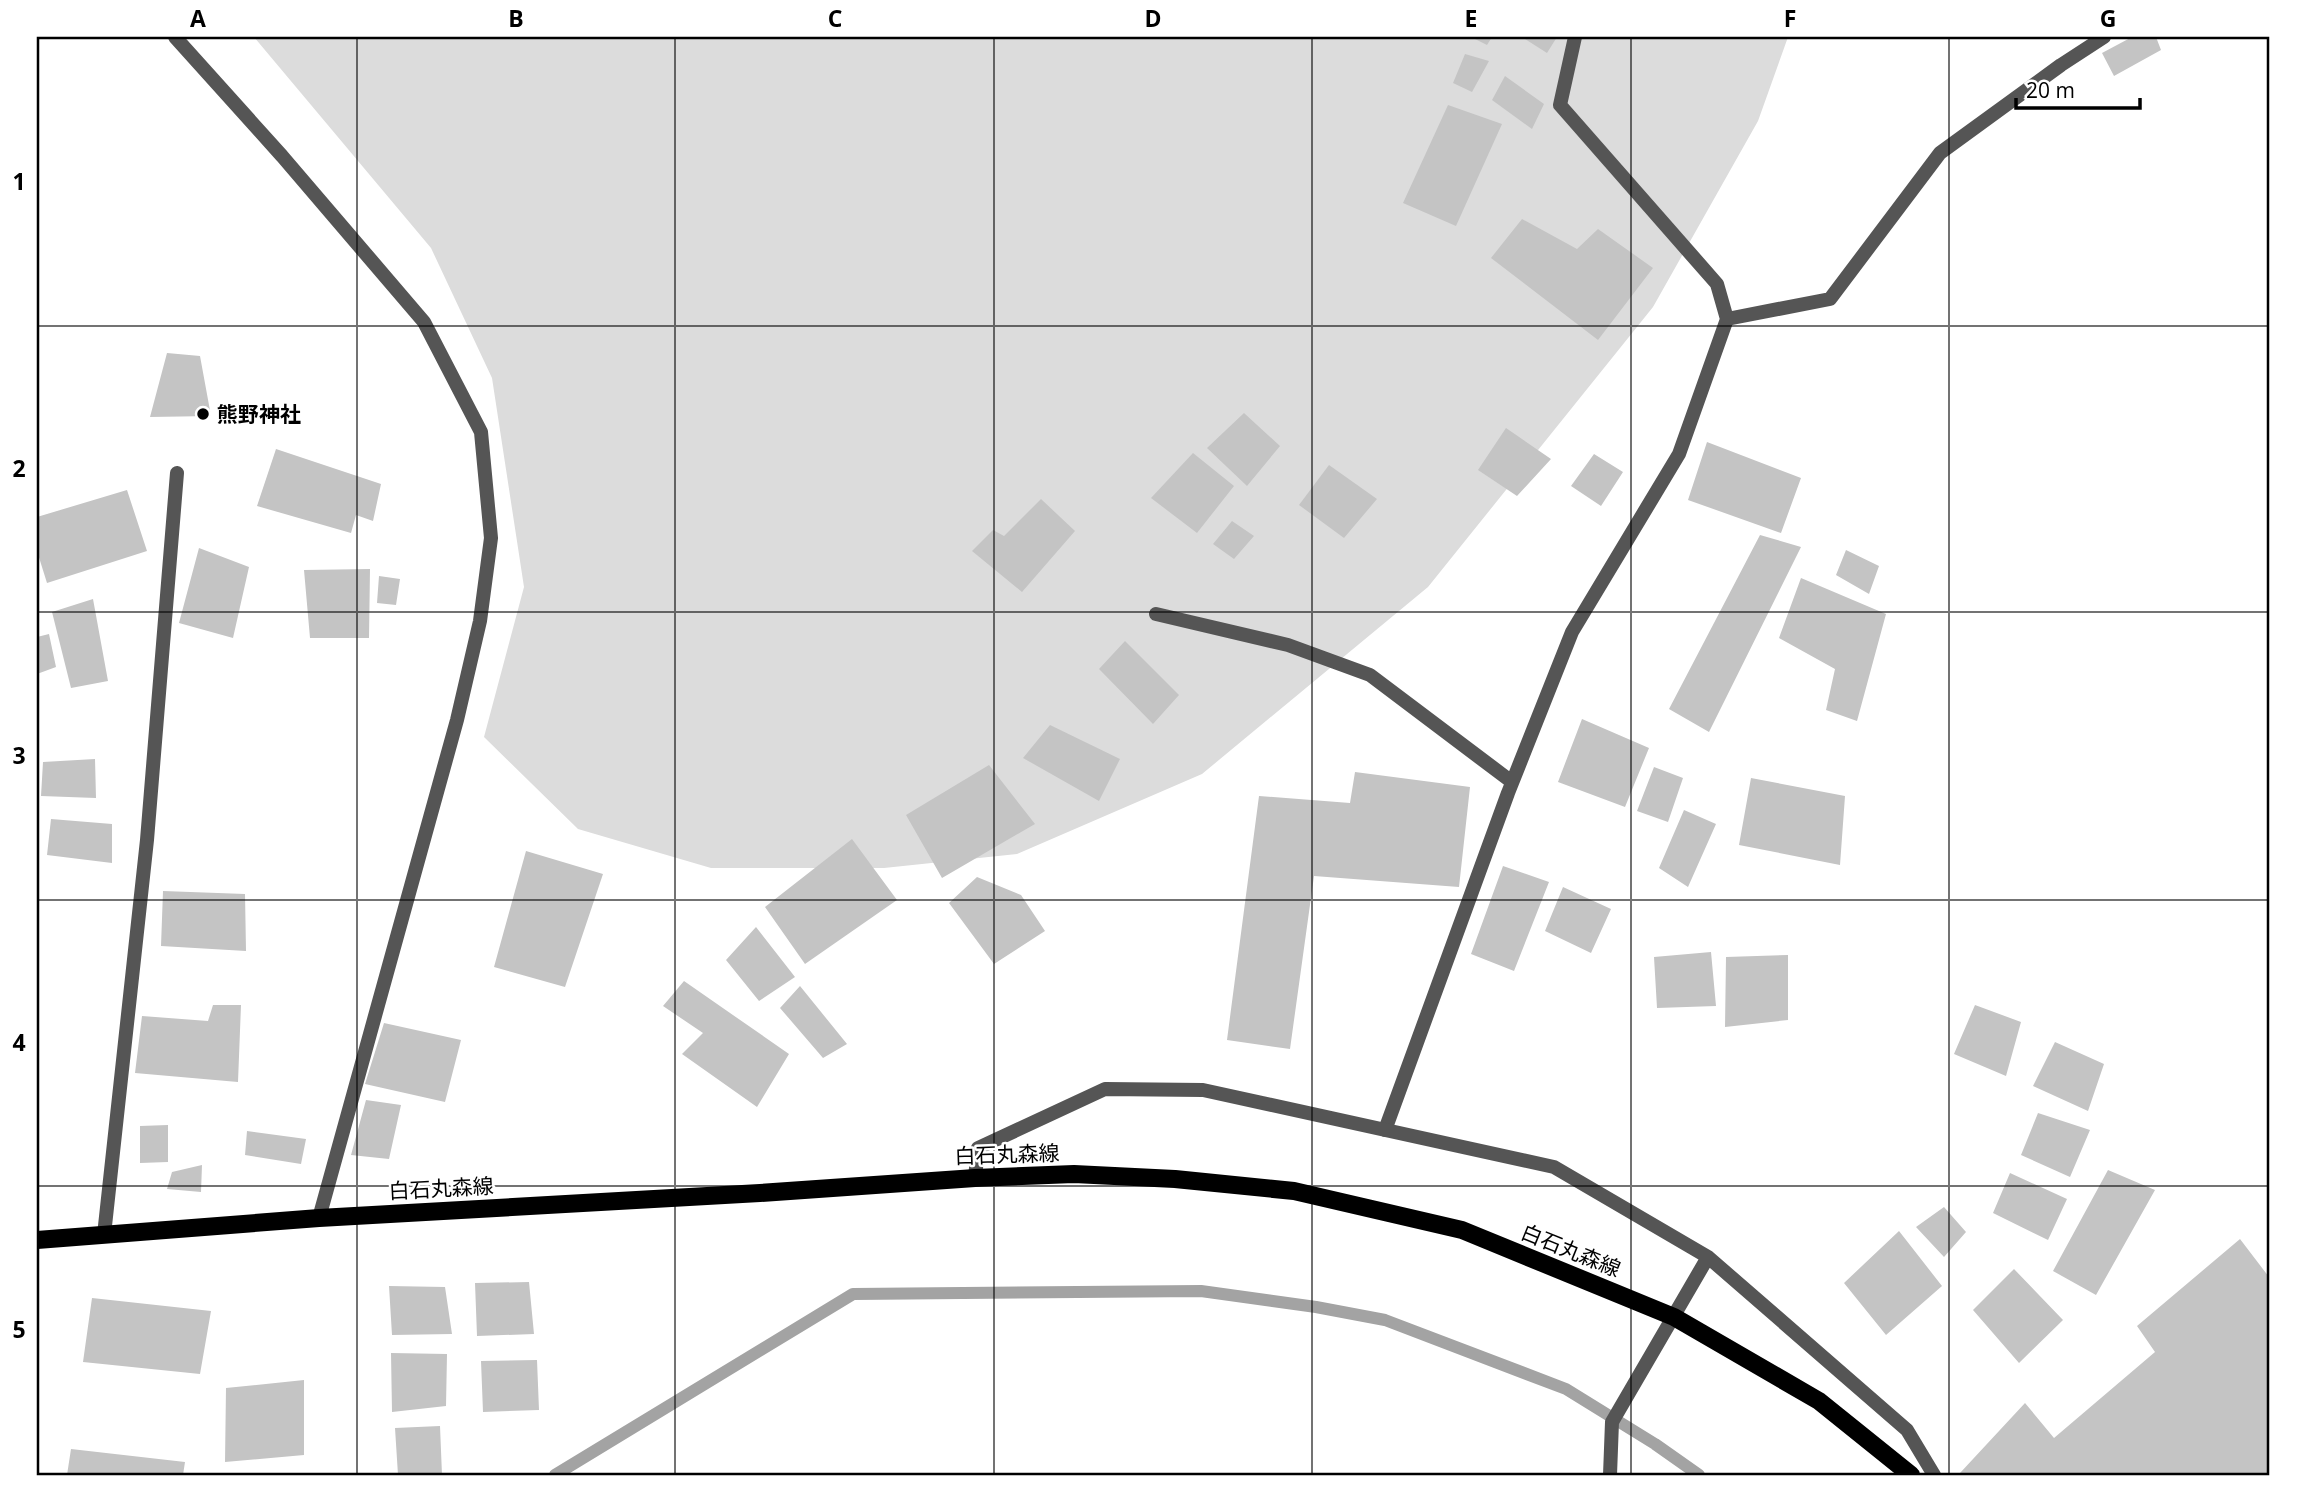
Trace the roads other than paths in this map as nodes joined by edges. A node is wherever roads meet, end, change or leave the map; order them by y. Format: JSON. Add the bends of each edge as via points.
{"nodes":[{"id":1,"x":175,"y":37,"type":"edge"},
{"id":2,"x":1575,"y":37,"type":"edge"},
{"id":3,"x":2104,"y":37,"type":"edge"},
{"id":4,"x":1727,"y":319,"type":"junction"},
{"id":5,"x":177,"y":473,"type":"dead end"},
{"id":6,"x":1156,"y":614,"type":"dead end"},
{"id":7,"x":1512,"y":782,"type":"junction"},
{"id":8,"x":1385,"y":1130,"type":"junction"},
{"id":9,"x":975,"y":1178,"type":"junction"},
{"id":10,"x":319,"y":1217,"type":"junction"},
{"id":11,"x":104,"y":1235,"type":"junction"},
{"id":12,"x":37,"y":1241,"type":"edge"},
{"id":13,"x":1708,"y":1257,"type":"junction"},
{"id":14,"x":1674,"y":1317,"type":"junction"},
{"id":15,"x":1609,"y":1475,"type":"edge"},
{"id":16,"x":1911,"y":1475,"type":"edge"},
{"id":17,"x":1934,"y":1475,"type":"edge"}],
"edges":[{"from":1,"to":10,"type":"street","via":[[424,322],[481,432],[491,538],[480,621],[457,720]]},
{"from":2,"to":4,"type":"street","via":[[1560,104],[1717,284]]},
{"from":3,"to":4,"type":"street","via":[[1940,153],[1830,299]]},
{"from":4,"to":7,"type":"street","via":[[1679,454],[1572,632]]},
{"from":5,"to":11,"type":"street","via":[[147,840]]},
{"from":6,"to":7,"type":"street","via":[[1288,645],[1370,676]]},
{"from":7,"to":8,"type":"street"},
{"from":8,"to":9,"type":"street","via":[[1203,1090],[1105,1089],[978,1148]]},
{"from":8,"to":13,"type":"street","via":[[1554,1167]]},
{"from":9,"to":10,"type":"main road","name":"白石丸森線"},
{"from":9,"to":14,"type":"main road","name":"白石丸森線","via":[[1074,1174],[1294,1191],[1462,1230]]},
{"from":10,"to":11,"type":"main road","name":"白石丸森線"},
{"from":11,"to":12,"type":"main road","name":"白石丸森線"},
{"from":13,"to":14,"type":"street"},
{"from":13,"to":17,"type":"street","via":[[1907,1430]]},
{"from":14,"to":15,"type":"street","via":[[1612,1422]]},
{"from":14,"to":16,"type":"main road","name":"白石丸森線","via":[[1819,1401]]}]}
